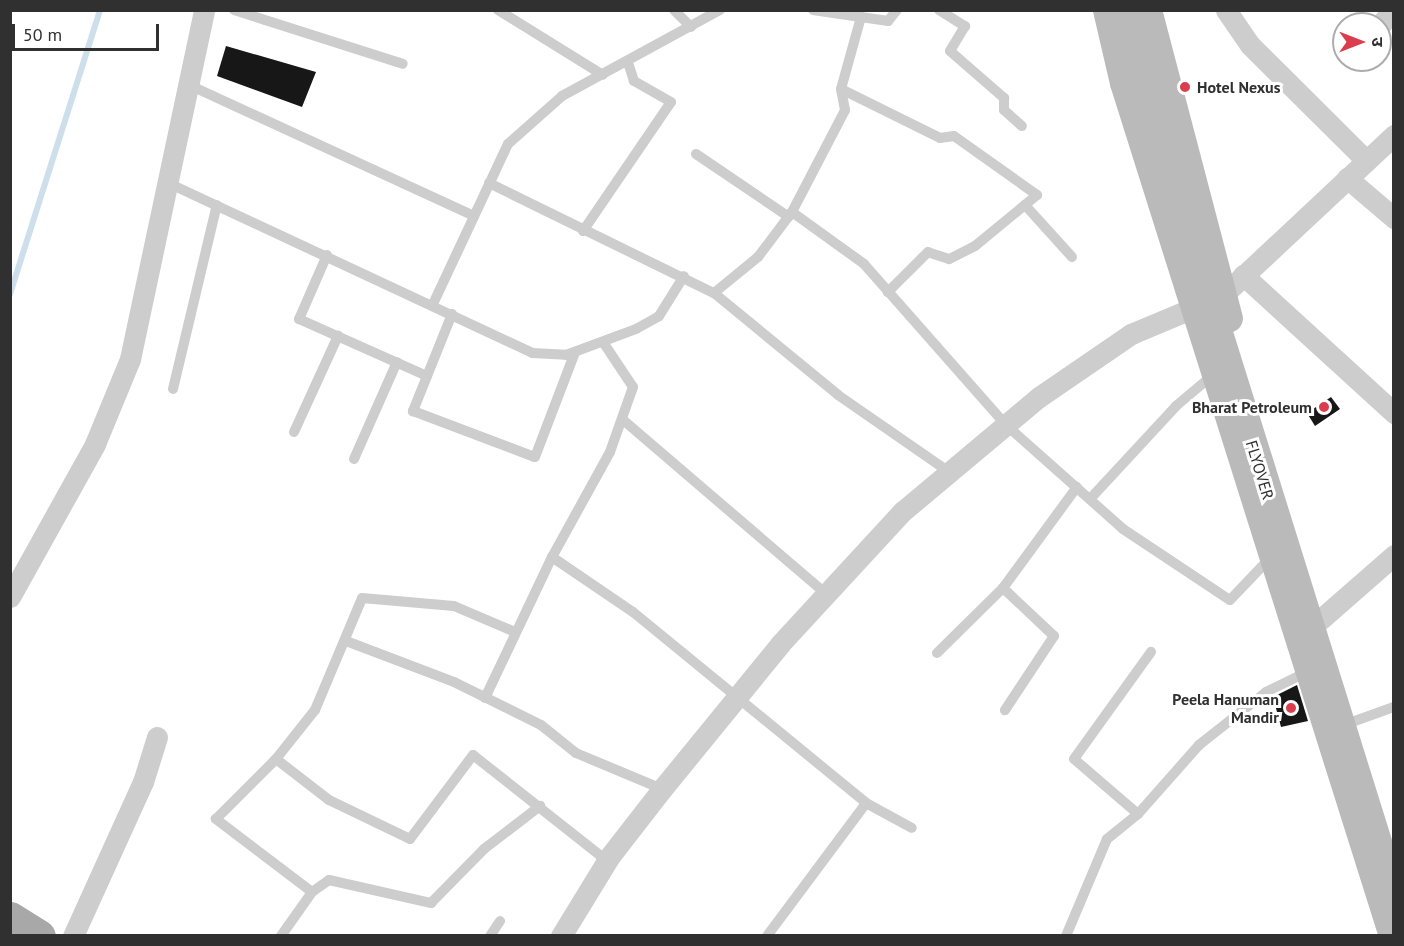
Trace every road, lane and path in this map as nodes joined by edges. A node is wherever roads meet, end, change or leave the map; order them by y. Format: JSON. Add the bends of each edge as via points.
{"nodes":[{"id":1,"x":204,"y":10,"type":"edge"},
{"id":2,"x":234,"y":10,"type":"edge"},
{"id":3,"x":498,"y":10,"type":"edge"},
{"id":4,"x":674,"y":10,"type":"edge"},
{"id":5,"x":720,"y":10,"type":"edge"},
{"id":6,"x":813,"y":10,"type":"edge"},
{"id":7,"x":897,"y":10,"type":"edge"},
{"id":8,"x":939,"y":10,"type":"edge"},
{"id":9,"x":1107,"y":10,"type":"edge"},
{"id":10,"x":1125,"y":10,"type":"edge"},
{"id":11,"x":1148,"y":10,"type":"edge"},
{"id":12,"x":1226,"y":10,"type":"edge"},
{"id":13,"x":861,"y":17,"type":"junction"},
{"id":14,"x":691,"y":27,"type":"junction"},
{"id":15,"x":628,"y":62,"type":"junction"},
{"id":16,"x":403,"y":64,"type":"dead end"},
{"id":17,"x":603,"y":75,"type":"junction"},
{"id":18,"x":187,"y":84,"type":"junction"},
{"id":19,"x":841,"y":88,"type":"junction"},
{"id":20,"x":1022,"y":126,"type":"dead end"},
{"id":21,"x":1394,"y":135,"type":"edge"},
{"id":22,"x":696,"y":154,"type":"dead end"},
{"id":23,"x":1366,"y":160,"type":"junction"},
{"id":24,"x":1347,"y":178,"type":"junction"},
{"id":25,"x":166,"y":182,"type":"junction"},
{"id":26,"x":489,"y":183,"type":"junction"},
{"id":27,"x":1025,"y":205,"type":"junction"},
{"id":28,"x":217,"y":206,"type":"junction"},
{"id":29,"x":790,"y":215,"type":"junction"},
{"id":30,"x":474,"y":216,"type":"junction"},
{"id":31,"x":1394,"y":218,"type":"edge"},
{"id":32,"x":583,"y":231,"type":"junction"},
{"id":33,"x":327,"y":255,"type":"junction"},
{"id":34,"x":1072,"y":257,"type":"dead end"},
{"id":35,"x":1243,"y":275,"type":"junction"},
{"id":36,"x":684,"y":276,"type":"junction"},
{"id":37,"x":888,"y":291,"type":"junction"},
{"id":38,"x":714,"y":293,"type":"junction"},
{"id":39,"x":1222,"y":296,"type":"junction"},
{"id":40,"x":433,"y":304,"type":"junction"},
{"id":41,"x":1196,"y":310,"type":"junction"},
{"id":42,"x":452,"y":314,"type":"junction"},
{"id":43,"x":338,"y":336,"type":"junction"},
{"id":44,"x":603,"y":342,"type":"junction"},
{"id":45,"x":575,"y":352,"type":"junction"},
{"id":46,"x":397,"y":362,"type":"junction"},
{"id":47,"x":1215,"y":373,"type":"junction"},
{"id":48,"x":427,"y":375,"type":"junction"},
{"id":49,"x":173,"y":389,"type":"dead end"},
{"id":50,"x":1394,"y":413,"type":"edge"},
{"id":51,"x":622,"y":419,"type":"junction"},
{"id":52,"x":1006,"y":424,"type":"junction"},
{"id":53,"x":294,"y":432,"type":"dead end"},
{"id":54,"x":354,"y":459,"type":"dead end"},
{"id":55,"x":949,"y":472,"type":"junction"},
{"id":56,"x":1077,"y":487,"type":"junction"},
{"id":57,"x":1090,"y":499,"type":"junction"},
{"id":58,"x":1273,"y":555,"type":"junction"},
{"id":59,"x":1394,"y":555,"type":"edge"},
{"id":60,"x":552,"y":557,"type":"junction"},
{"id":61,"x":1003,"y":588,"type":"junction"},
{"id":62,"x":826,"y":594,"type":"junction"},
{"id":63,"x":10,"y":597,"type":"edge"},
{"id":64,"x":1309,"y":625,"type":"junction"},
{"id":65,"x":515,"y":633,"type":"junction"},
{"id":66,"x":346,"y":641,"type":"junction"},
{"id":67,"x":1151,"y":652,"type":"dead end"},
{"id":68,"x":937,"y":653,"type":"dead end"},
{"id":69,"x":1309,"y":671,"type":"junction"},
{"id":70,"x":485,"y":698,"type":"junction"},
{"id":71,"x":734,"y":700,"type":"junction"},
{"id":72,"x":1394,"y":707,"type":"edge"},
{"id":73,"x":1005,"y":710,"type":"dead end"},
{"id":74,"x":1352,"y":722,"type":"junction"},
{"id":75,"x":158,"y":737,"type":"dead end"},
{"id":76,"x":276,"y":759,"type":"junction"},
{"id":77,"x":662,"y":789,"type":"junction"},
{"id":78,"x":866,"y":803,"type":"junction"},
{"id":79,"x":540,"y":806,"type":"junction"},
{"id":80,"x":1138,"y":814,"type":"junction"},
{"id":81,"x":912,"y":828,"type":"dead end"},
{"id":82,"x":1394,"y":855,"type":"edge"},
{"id":83,"x":607,"y":861,"type":"junction"},
{"id":84,"x":312,"y":892,"type":"junction"},
{"id":85,"x":1394,"y":893,"type":"edge"},
{"id":86,"x":10,"y":918,"type":"edge"},
{"id":87,"x":501,"y":921,"type":"dead end"},
{"id":88,"x":39,"y":936,"type":"edge"},
{"id":89,"x":73,"y":936,"type":"edge"},
{"id":90,"x":281,"y":936,"type":"edge"},
{"id":91,"x":490,"y":936,"type":"edge"},
{"id":92,"x":561,"y":936,"type":"edge"},
{"id":93,"x":767,"y":936,"type":"edge"},
{"id":94,"x":1066,"y":936,"type":"edge"},
{"id":95,"x":1393,"y":936,"type":"edge"}],
"edges":[{"from":1,"to":18,"type":"street"},
{"from":2,"to":16,"type":"lane"},
{"from":3,"to":17,"type":"lane"},
{"from":4,"to":14,"type":"lane"},
{"from":5,"to":14,"type":"lane"},
{"from":6,"to":13,"type":"lane"},
{"from":7,"to":13,"type":"lane","via":[[888,21]]},
{"from":8,"to":20,"type":"lane","via":[[965,26],[950,51],[1004,98],[1004,110]]},
{"from":9,"to":41,"type":"main road","via":[[1124,83]]},
{"from":10,"to":85,"type":"main road","name":"FLYOVER","bridge":true,"via":[[1143,88]]},
{"from":11,"to":39,"type":"main road"},
{"from":12,"to":23,"type":"street","via":[[1250,45]]},
{"from":13,"to":19,"type":"lane"},
{"from":14,"to":15,"type":"lane"},
{"from":15,"to":17,"type":"lane"},
{"from":15,"to":32,"type":"lane","via":[[634,81],[672,102]]},
{"from":17,"to":26,"type":"lane","via":[[562,96],[508,144]]},
{"from":18,"to":25,"type":"street"},
{"from":18,"to":30,"type":"lane"},
{"from":19,"to":27,"type":"lane","via":[[940,138],[954,136],[1037,195]]},
{"from":19,"to":29,"type":"lane","via":[[845,110]]},
{"from":21,"to":23,"type":"street"},
{"from":22,"to":29,"type":"lane"},
{"from":23,"to":24,"type":"street"},
{"from":24,"to":31,"type":"street"},
{"from":24,"to":35,"type":"street"},
{"from":25,"to":28,"type":"lane"},
{"from":25,"to":63,"type":"street","via":[[129,359],[95,444]]},
{"from":26,"to":30,"type":"lane"},
{"from":26,"to":32,"type":"lane"},
{"from":27,"to":34,"type":"lane"},
{"from":27,"to":37,"type":"lane","via":[[975,246],[949,259],[928,252]]},
{"from":28,"to":33,"type":"lane"},
{"from":28,"to":49,"type":"lane"},
{"from":29,"to":37,"type":"lane","via":[[864,264]]},
{"from":29,"to":38,"type":"lane","via":[[758,257]]},
{"from":30,"to":40,"type":"lane"},
{"from":32,"to":36,"type":"lane"},
{"from":33,"to":40,"type":"lane"},
{"from":33,"to":43,"type":"lane","via":[[299,319]]},
{"from":35,"to":39,"type":"street"},
{"from":35,"to":50,"type":"street"},
{"from":36,"to":38,"type":"lane"},
{"from":36,"to":44,"type":"lane","via":[[659,316]]},
{"from":37,"to":52,"type":"lane"},
{"from":38,"to":55,"type":"lane","via":[[838,395]]},
{"from":39,"to":41,"type":"street"},
{"from":39,"to":64,"type":"main road"},
{"from":40,"to":42,"type":"lane"},
{"from":41,"to":47,"type":"main road"},
{"from":41,"to":52,"type":"street","via":[[1131,334]]},
{"from":42,"to":45,"type":"lane","via":[[532,353]]},
{"from":42,"to":48,"type":"lane"},
{"from":43,"to":46,"type":"lane"},
{"from":43,"to":53,"type":"lane"},
{"from":44,"to":45,"type":"lane"},
{"from":44,"to":51,"type":"lane","via":[[633,387]]},
{"from":45,"to":48,"type":"lane","via":[[535,457],[413,411]]},
{"from":46,"to":48,"type":"lane"},
{"from":46,"to":54,"type":"lane"},
{"from":47,"to":57,"type":"lane","via":[[1176,406]]},
{"from":47,"to":58,"type":"main road"},
{"from":51,"to":60,"type":"lane","via":[[610,452]]},
{"from":51,"to":62,"type":"lane"},
{"from":52,"to":55,"type":"street"},
{"from":52,"to":56,"type":"lane"},
{"from":55,"to":62,"type":"street","via":[[903,511]]},
{"from":56,"to":57,"type":"lane"},
{"from":56,"to":61,"type":"lane"},
{"from":57,"to":58,"type":"lane","via":[[1123,529],[1230,600]]},
{"from":58,"to":64,"type":"main road"},
{"from":59,"to":64,"type":"street"},
{"from":60,"to":65,"type":"lane"},
{"from":60,"to":71,"type":"lane","via":[[633,612]]},
{"from":61,"to":68,"type":"lane"},
{"from":61,"to":73,"type":"lane","via":[[1054,636]]},
{"from":62,"to":71,"type":"street"},
{"from":64,"to":69,"type":"main road"},
{"from":64,"to":74,"type":"main road"},
{"from":65,"to":66,"type":"lane","via":[[454,606],[362,598]]},
{"from":65,"to":70,"type":"lane"},
{"from":66,"to":70,"type":"lane"},
{"from":66,"to":76,"type":"lane","via":[[315,710]]},
{"from":67,"to":80,"type":"lane","via":[[1074,759]]},
{"from":69,"to":80,"type":"lane","via":[[1266,692],[1199,745]]},
{"from":69,"to":95,"type":"main road"},
{"from":70,"to":77,"type":"lane","via":[[541,725],[576,753]]},
{"from":71,"to":77,"type":"street"},
{"from":71,"to":78,"type":"lane"},
{"from":72,"to":74,"type":"lane"},
{"from":74,"to":82,"type":"main road"},
{"from":75,"to":89,"type":"street","via":[[144,782]]},
{"from":76,"to":79,"type":"lane","via":[[329,800],[410,839],[473,755]]},
{"from":76,"to":84,"type":"lane","via":[[216,819]]},
{"from":77,"to":83,"type":"street"},
{"from":78,"to":81,"type":"lane"},
{"from":78,"to":93,"type":"lane"},
{"from":79,"to":83,"type":"lane"},
{"from":79,"to":84,"type":"lane","via":[[484,849],[431,903],[329,880]]},
{"from":80,"to":94,"type":"lane","via":[[1107,839]]},
{"from":83,"to":92,"type":"street"},
{"from":84,"to":90,"type":"lane"},
{"from":86,"to":88,"type":"main road"},
{"from":87,"to":91,"type":"lane"}]}
